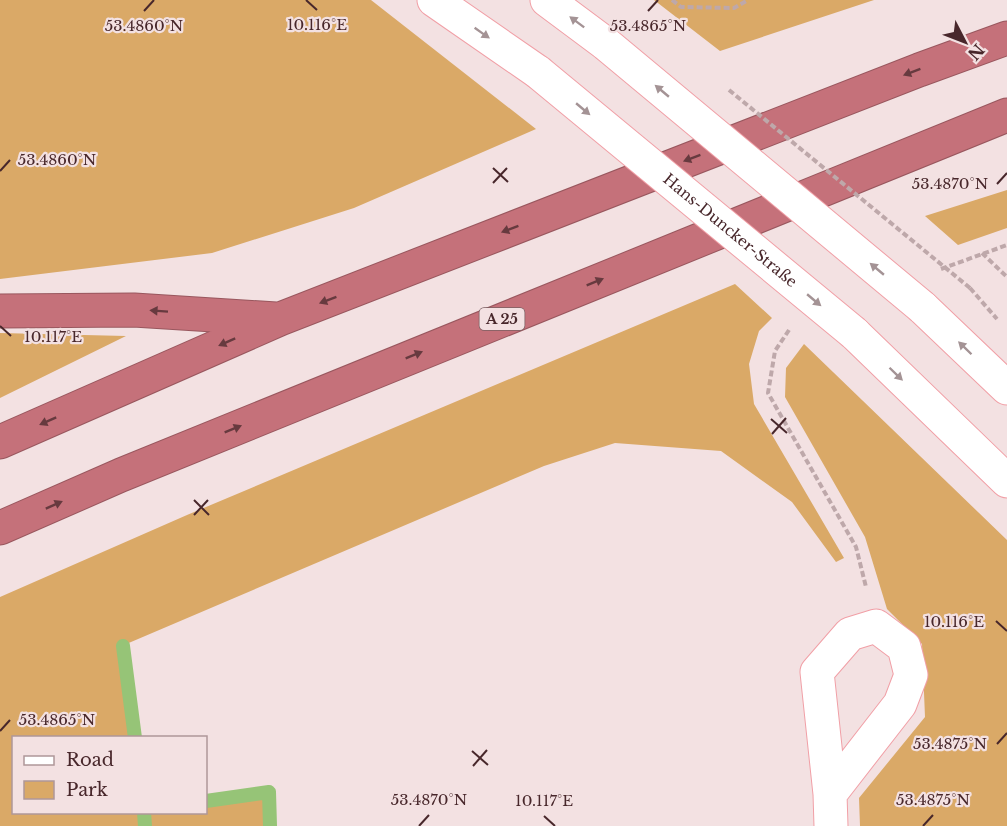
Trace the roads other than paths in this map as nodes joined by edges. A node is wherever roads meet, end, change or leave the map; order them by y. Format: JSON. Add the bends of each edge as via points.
{"nodes":[{"id":1,"x":434,"y":0,"type":"edge"},
{"id":2,"x":547,"y":0,"type":"edge"},
{"id":3,"x":1007,"y":38,"type":"edge"},
{"id":4,"x":1007,"y":115,"type":"edge"},
{"id":5,"x":0,"y":311,"type":"edge"},
{"id":6,"x":280,"y":319,"type":"junction"},
{"id":7,"x":1007,"y":388,"type":"edge"},
{"id":8,"x":0,"y":442,"type":"edge"},
{"id":9,"x":1007,"y":481,"type":"edge"},
{"id":10,"x":0,"y":528,"type":"edge"},
{"id":11,"x":830,"y":794,"type":"junction"},
{"id":12,"x":831,"y":826,"type":"edge"}],
"edges":[{"from":1,"to":9,"type":"street","name":"Hans-Duncker-Straße","one_way":true,"bridge":true,"via":[[538,72],[854,333]]},
{"from":7,"to":2,"type":"street","one_way":true,"bridge":true,"via":[[922,307],[606,44]]},
{"from":3,"to":6,"type":"highway","one_way":true},
{"from":10,"to":4,"type":"highway","number":"A 25","one_way":true,"via":[[121,475]]},
{"from":6,"to":5,"type":"highway","one_way":true,"via":[[135,310]]},
{"from":6,"to":8,"type":"highway","one_way":true},
{"from":11,"to":11,"type":"street","via":[[900,704],[911,675],[904,647],[876,626],[850,633],[817,672]]},
{"from":11,"to":12,"type":"street"}]}
